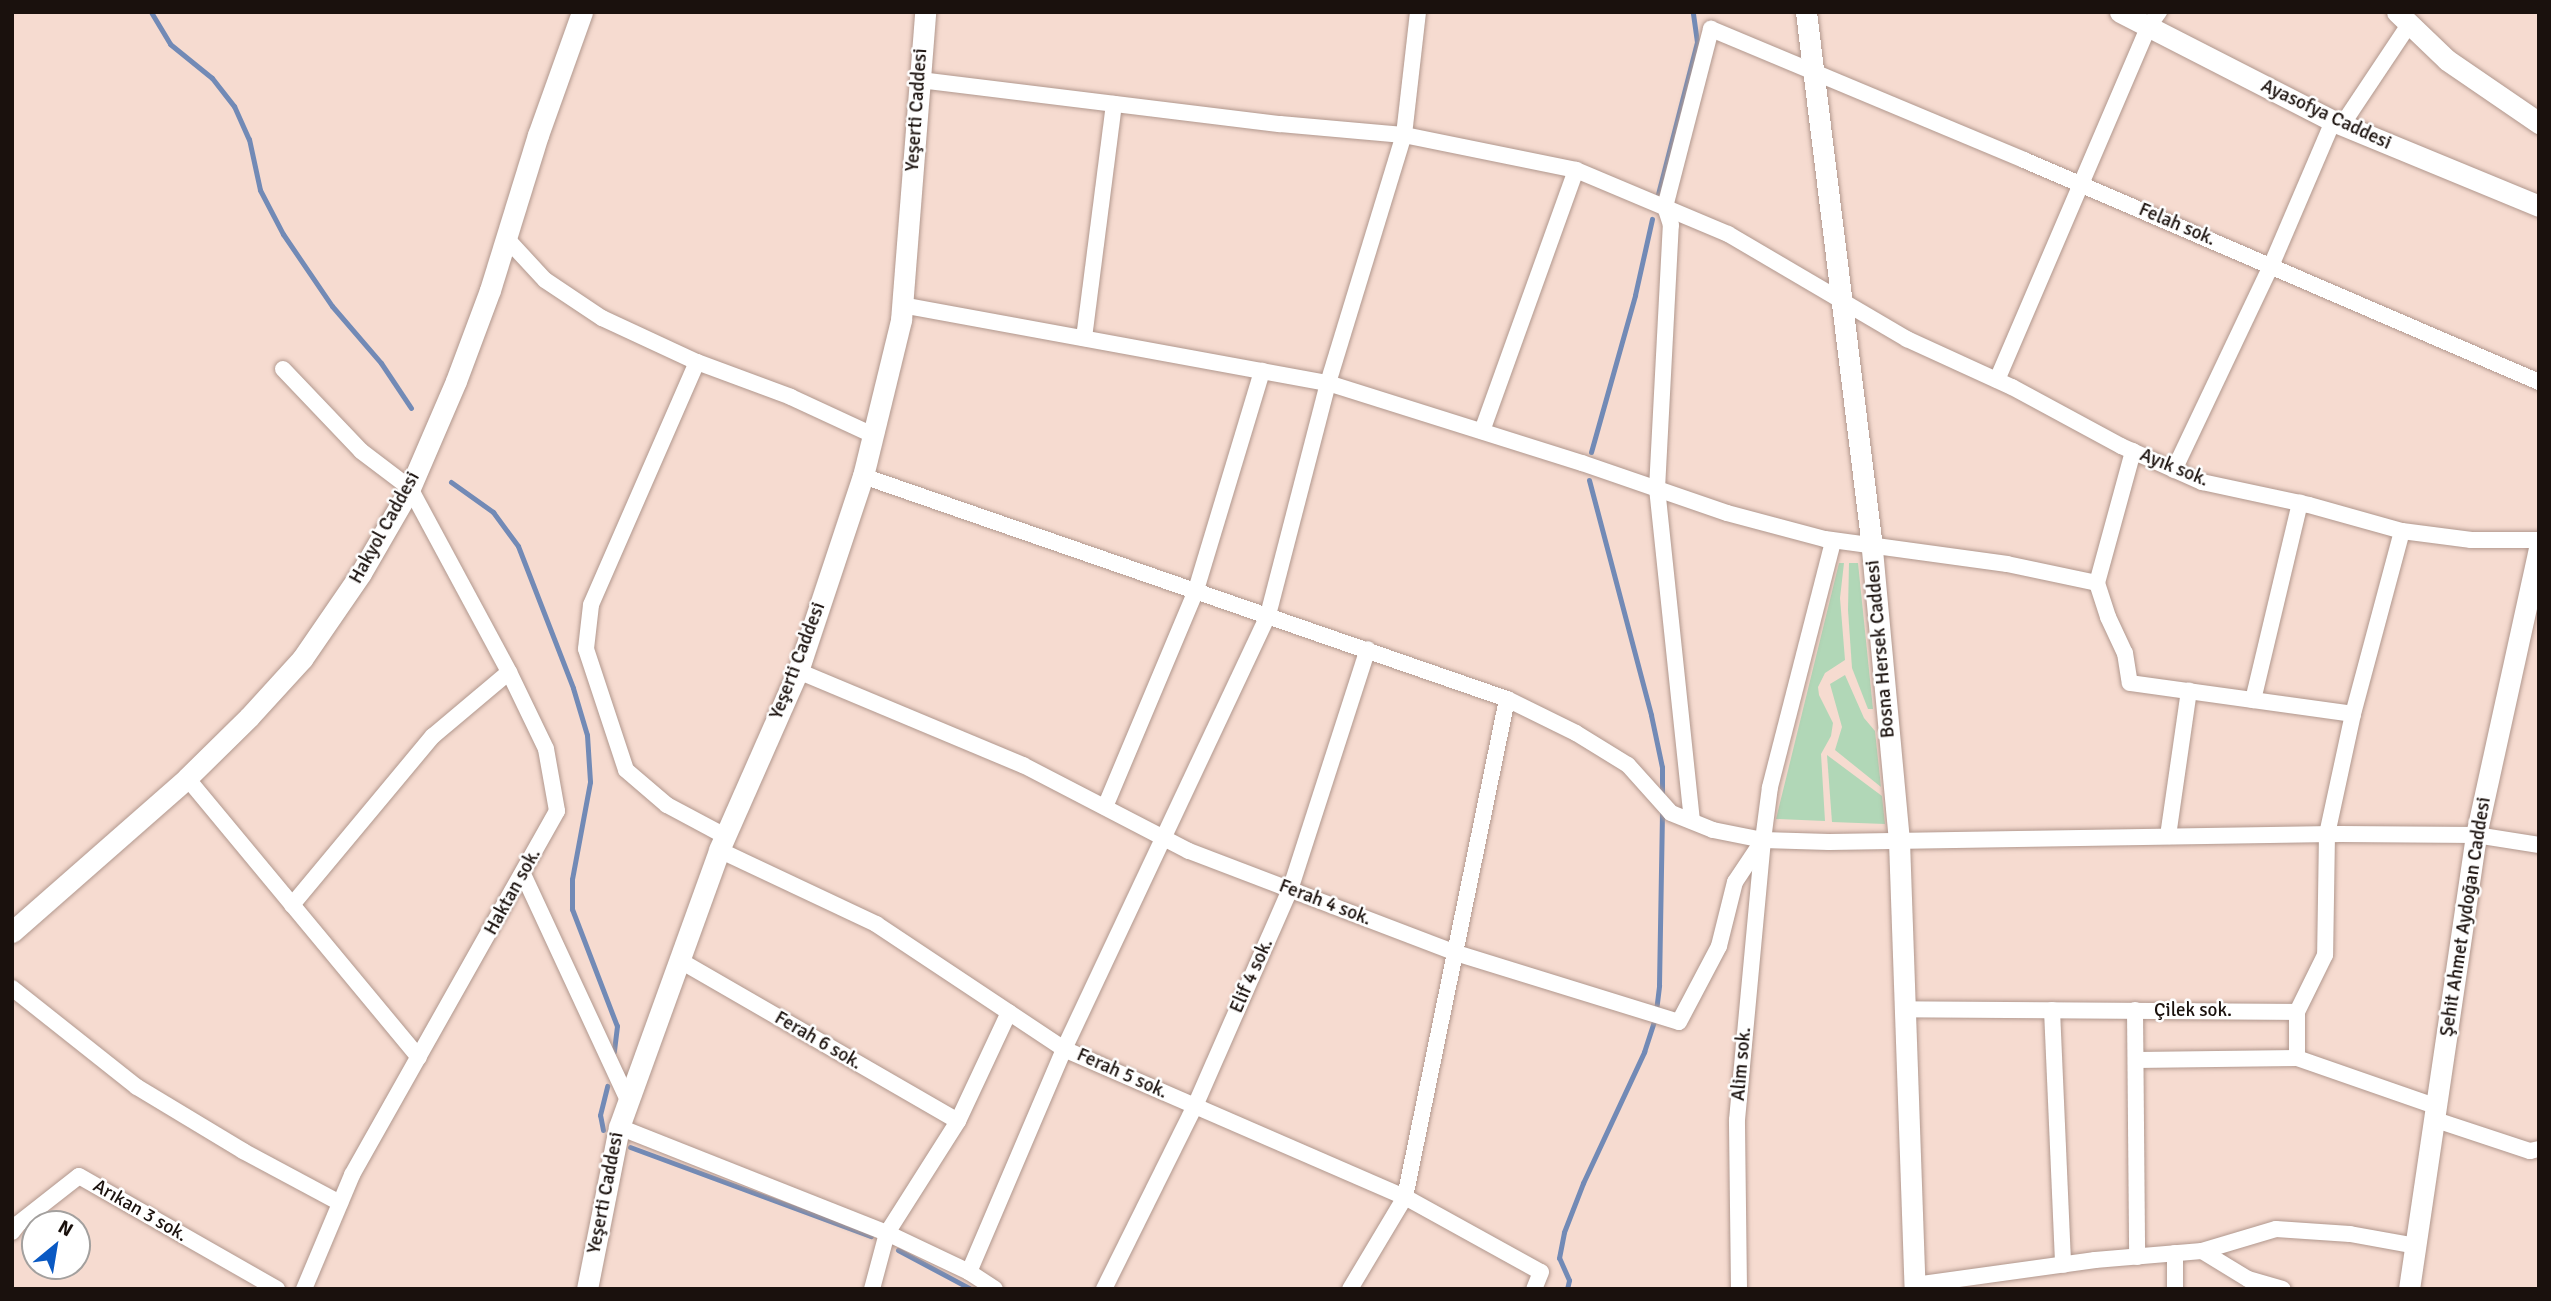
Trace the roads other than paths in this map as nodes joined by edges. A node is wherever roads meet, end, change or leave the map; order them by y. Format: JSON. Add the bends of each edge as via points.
{"nodes":[{"id":1,"x":582,"y":12,"type":"edge"},
{"id":2,"x":925,"y":12,"type":"edge"},
{"id":3,"x":1418,"y":12,"type":"edge"},
{"id":4,"x":1806,"y":12,"type":"edge"},
{"id":5,"x":2120,"y":12,"type":"edge"},
{"id":6,"x":2401,"y":16,"type":"edge"},
{"id":7,"x":2154,"y":20,"type":"edge"},
{"id":8,"x":1814,"y":71,"type":"junction"},
{"id":9,"x":919,"y":80,"type":"junction"},
{"id":10,"x":1114,"y":104,"type":"junction"},
{"id":11,"x":2337,"y":123,"type":"junction"},
{"id":12,"x":2539,"y":123,"type":"edge"},
{"id":13,"x":1404,"y":135,"type":"junction"},
{"id":14,"x":1576,"y":170,"type":"junction"},
{"id":15,"x":2082,"y":184,"type":"junction"},
{"id":16,"x":2539,"y":206,"type":"edge"},
{"id":17,"x":1665,"y":207,"type":"junction"},
{"id":18,"x":507,"y":239,"type":"junction"},
{"id":19,"x":2271,"y":265,"type":"junction"},
{"id":20,"x":1841,"y":297,"type":"junction"},
{"id":21,"x":902,"y":305,"type":"junction"},
{"id":22,"x":1084,"y":338,"type":"junction"},
{"id":23,"x":697,"y":362,"type":"junction"},
{"id":24,"x":283,"y":369,"type":"dead end"},
{"id":25,"x":1262,"y":371,"type":"junction"},
{"id":26,"x":1997,"y":380,"type":"junction"},
{"id":27,"x":2539,"y":382,"type":"edge"},
{"id":28,"x":1328,"y":383,"type":"junction"},
{"id":29,"x":1482,"y":432,"type":"junction"},
{"id":30,"x":873,"y":435,"type":"junction"},
{"id":31,"x":2133,"y":451,"type":"junction"},
{"id":32,"x":2174,"y":470,"type":"junction"},
{"id":33,"x":863,"y":476,"type":"junction"},
{"id":34,"x":410,"y":488,"type":"junction"},
{"id":35,"x":1657,"y":489,"type":"junction"},
{"id":36,"x":2300,"y":503,"type":"junction"},
{"id":37,"x":2402,"y":530,"type":"junction"},
{"id":38,"x":2539,"y":540,"type":"edge"},
{"id":39,"x":1833,"y":541,"type":"junction"},
{"id":40,"x":1872,"y":548,"type":"junction"},
{"id":41,"x":2539,"y":548,"type":"edge"},
{"id":42,"x":2097,"y":583,"type":"junction"},
{"id":43,"x":1196,"y":590,"type":"junction"},
{"id":44,"x":1268,"y":615,"type":"junction"},
{"id":45,"x":1368,"y":649,"type":"junction"},
{"id":46,"x":798,"y":670,"type":"junction"},
{"id":47,"x":509,"y":672,"type":"junction"},
{"id":48,"x":2189,"y":691,"type":"junction"},
{"id":49,"x":1507,"y":699,"type":"junction"},
{"id":50,"x":2253,"y":700,"type":"junction"},
{"id":51,"x":2353,"y":714,"type":"junction"},
{"id":52,"x":187,"y":778,"type":"junction"},
{"id":53,"x":1105,"y":807,"type":"junction"},
{"id":54,"x":1692,"y":821,"type":"junction"},
{"id":55,"x":2327,"y":834,"type":"junction"},
{"id":56,"x":2168,"y":835,"type":"junction"},
{"id":57,"x":2476,"y":835,"type":"junction"},
{"id":58,"x":1163,"y":838,"type":"junction"},
{"id":59,"x":1763,"y":840,"type":"junction"},
{"id":60,"x":1899,"y":841,"type":"junction"},
{"id":61,"x":722,"y":843,"type":"junction"},
{"id":62,"x":2539,"y":845,"type":"edge"},
{"id":63,"x":523,"y":874,"type":"junction"},
{"id":64,"x":1290,"y":890,"type":"junction"},
{"id":65,"x":292,"y":905,"type":"junction"},
{"id":66,"x":12,"y":932,"type":"edge"},
{"id":67,"x":1456,"y":953,"type":"junction"},
{"id":68,"x":679,"y":960,"type":"junction"},
{"id":69,"x":12,"y":988,"type":"edge"},
{"id":70,"x":1904,"y":1009,"type":"junction"},
{"id":71,"x":2052,"y":1010,"type":"junction"},
{"id":72,"x":2135,"y":1010,"type":"junction"},
{"id":73,"x":1009,"y":1012,"type":"junction"},
{"id":74,"x":2297,"y":1012,"type":"junction"},
{"id":75,"x":1064,"y":1049,"type":"junction"},
{"id":76,"x":419,"y":1057,"type":"junction"},
{"id":77,"x":2297,"y":1058,"type":"junction"},
{"id":78,"x":2136,"y":1060,"type":"junction"},
{"id":79,"x":628,"y":1100,"type":"junction"},
{"id":80,"x":1195,"y":1106,"type":"junction"},
{"id":81,"x":2437,"y":1114,"type":"junction"},
{"id":82,"x":958,"y":1121,"type":"junction"},
{"id":83,"x":619,"y":1127,"type":"junction"},
{"id":84,"x":2539,"y":1149,"type":"edge"},
{"id":85,"x":1405,"y":1197,"type":"junction"},
{"id":86,"x":340,"y":1203,"type":"junction"},
{"id":87,"x":12,"y":1232,"type":"edge"},
{"id":88,"x":887,"y":1233,"type":"junction"},
{"id":89,"x":2416,"y":1246,"type":"junction"},
{"id":90,"x":2202,"y":1251,"type":"junction"},
{"id":91,"x":2175,"y":1253,"type":"junction"},
{"id":92,"x":2137,"y":1257,"type":"junction"},
{"id":93,"x":2063,"y":1265,"type":"junction"},
{"id":94,"x":969,"y":1272,"type":"junction"},
{"id":95,"x":1915,"y":1287,"type":"edge"},
{"id":96,"x":276,"y":1289,"type":"edge"},
{"id":97,"x":303,"y":1289,"type":"edge"},
{"id":98,"x":587,"y":1289,"type":"edge"},
{"id":99,"x":872,"y":1289,"type":"edge"},
{"id":100,"x":995,"y":1289,"type":"edge"},
{"id":101,"x":1104,"y":1289,"type":"edge"},
{"id":102,"x":1350,"y":1289,"type":"edge"},
{"id":103,"x":1534,"y":1289,"type":"edge"},
{"id":104,"x":1739,"y":1289,"type":"edge"},
{"id":105,"x":2175,"y":1289,"type":"edge"},
{"id":106,"x":2283,"y":1289,"type":"edge"},
{"id":107,"x":2409,"y":1289,"type":"edge"}],
"edges":[{"from":1,"to":18,"type":"street","name":"Hakyol Caddesi"},
{"from":2,"to":9,"type":"street","name":"Yeşerti Caddesi"},
{"from":3,"to":13,"type":"street"},
{"from":4,"to":8,"type":"street","name":"Bosna Hersek Caddesi"},
{"from":5,"to":7,"type":"street","name":"Ayasofya Caddesi"},
{"from":6,"to":11,"type":"street"},
{"from":6,"to":12,"type":"street","via":[[2446,60]]},
{"from":7,"to":11,"type":"street","name":"Ayasofya Caddesi"},
{"from":7,"to":15,"type":"street"},
{"from":8,"to":15,"type":"street","name":"Felah sok."},
{"from":8,"to":17,"type":"street","name":"Felah sok.","via":[[1711,29]]},
{"from":8,"to":20,"type":"street","name":"Bosna Hersek Caddesi"},
{"from":9,"to":10,"type":"street","name":"Ayık sok."},
{"from":9,"to":21,"type":"street","name":"Yeşerti Caddesi"},
{"from":10,"to":13,"type":"street","name":"Ayık sok."},
{"from":10,"to":22,"type":"street"},
{"from":11,"to":16,"type":"street","name":"Ayasofya Caddesi"},
{"from":11,"to":19,"type":"street"},
{"from":13,"to":14,"type":"street","name":"Ayık sok."},
{"from":13,"to":28,"type":"street"},
{"from":14,"to":17,"type":"street","name":"Ayık sok."},
{"from":14,"to":29,"type":"street"},
{"from":15,"to":19,"type":"street","name":"Felah sok."},
{"from":15,"to":26,"type":"street"},
{"from":17,"to":20,"type":"street","name":"Ayık sok.","via":[[1728,234]]},
{"from":17,"to":35,"type":"street","via":[[1671,225]]},
{"from":18,"to":23,"type":"street","via":[[545,280],[581,306]]},
{"from":18,"to":34,"type":"street","name":"Hakyol Caddesi","via":[[456,381]]},
{"from":19,"to":27,"type":"street","name":"Felah sok."},
{"from":19,"to":32,"type":"street"},
{"from":20,"to":26,"type":"street","name":"Ayık sok.","via":[[1907,339]]},
{"from":20,"to":40,"type":"street","name":"Bosna Hersek Caddesi"},
{"from":21,"to":22,"type":"street"},
{"from":21,"to":30,"type":"street","name":"Yeşerti Caddesi"},
{"from":22,"to":25,"type":"street"},
{"from":23,"to":30,"type":"street","via":[[791,397]]},
{"from":23,"to":61,"type":"street","name":"Ferah 5 sok.","via":[[591,605],[586,649],[626,770]]},
{"from":24,"to":34,"type":"street","via":[[361,451]]},
{"from":25,"to":28,"type":"street"},
{"from":25,"to":43,"type":"street"},
{"from":26,"to":31,"type":"street","name":"Ayık sok."},
{"from":28,"to":29,"type":"street"},
{"from":28,"to":44,"type":"street"},
{"from":29,"to":35,"type":"street"},
{"from":30,"to":33,"type":"street","name":"Yeşerti Caddesi"},
{"from":31,"to":32,"type":"street","name":"Ayık sok."},
{"from":31,"to":42,"type":"street"},
{"from":32,"to":36,"type":"street","name":"Ayık sok.","via":[[2202,482]]},
{"from":33,"to":43,"type":"street"},
{"from":33,"to":46,"type":"street","name":"Yeşerti Caddesi"},
{"from":34,"to":47,"type":"street","name":"Haktan sok."},
{"from":34,"to":52,"type":"street","name":"Hakyol Caddesi","via":[[361,573],[302,659]]},
{"from":35,"to":39,"type":"street"},
{"from":35,"to":54,"type":"street"},
{"from":36,"to":37,"type":"street","name":"Ayık sok."},
{"from":36,"to":50,"type":"street"},
{"from":37,"to":38,"type":"street","name":"Ayık sok.","via":[[2471,540]]},
{"from":37,"to":51,"type":"street"},
{"from":39,"to":40,"type":"street"},
{"from":39,"to":59,"type":"street","name":"Alim sok.","via":[[1770,787]]},
{"from":40,"to":42,"type":"street","via":[[2007,564]]},
{"from":40,"to":60,"type":"street","name":"Bosna Hersek Caddesi"},
{"from":41,"to":57,"type":"street","name":"Şehit Ahmet Aydoğan Caddesi"},
{"from":42,"to":48,"type":"street","via":[[2125,653],[2130,683]]},
{"from":43,"to":44,"type":"street"},
{"from":43,"to":53,"type":"street"},
{"from":44,"to":45,"type":"street"},
{"from":44,"to":58,"type":"street"},
{"from":45,"to":49,"type":"street"},
{"from":45,"to":64,"type":"street","name":"Elif 4 sok."},
{"from":46,"to":53,"type":"street","name":"Ferah 4 sok.","via":[[1023,765]]},
{"from":46,"to":61,"type":"street","name":"Yeşerti Caddesi"},
{"from":47,"to":63,"type":"street","name":"Haktan sok.","via":[[546,749],[557,811]]},
{"from":47,"to":65,"type":"street","via":[[433,736]]},
{"from":48,"to":50,"type":"street"},
{"from":48,"to":56,"type":"street"},
{"from":49,"to":54,"type":"street","via":[[1628,765],[1671,813]]},
{"from":49,"to":67,"type":"street"},
{"from":50,"to":51,"type":"street"},
{"from":51,"to":55,"type":"street"},
{"from":52,"to":65,"type":"street"},
{"from":52,"to":66,"type":"street","name":"Hakyol Caddesi"},
{"from":53,"to":58,"type":"street","name":"Ferah 4 sok."},
{"from":54,"to":59,"type":"street"},
{"from":55,"to":56,"type":"street"},
{"from":55,"to":57,"type":"street"},
{"from":55,"to":74,"type":"street","via":[[2325,955]]},
{"from":56,"to":60,"type":"street"},
{"from":57,"to":62,"type":"street"},
{"from":57,"to":81,"type":"street","name":"Şehit Ahmet Aydoğan Caddesi"},
{"from":58,"to":64,"type":"street","name":"Ferah 4 sok."},
{"from":58,"to":75,"type":"street"},
{"from":59,"to":60,"type":"street"},
{"from":59,"to":67,"type":"street","name":"Ferah 4 sok.","via":[[1735,882],[1719,946],[1679,1023]]},
{"from":59,"to":104,"type":"street","name":"Alim sok.","via":[[1737,1120]]},
{"from":60,"to":70,"type":"street","name":"Bosna Hersek Caddesi"},
{"from":61,"to":68,"type":"street","name":"Yeşerti Caddesi"},
{"from":61,"to":73,"type":"street","name":"Ferah 5 sok.","via":[[876,924]]},
{"from":63,"to":76,"type":"street","name":"Haktan sok."},
{"from":63,"to":79,"type":"street"},
{"from":64,"to":67,"type":"street","name":"Ferah 4 sok."},
{"from":64,"to":80,"type":"street","name":"Elif 4 sok."},
{"from":65,"to":76,"type":"street"},
{"from":67,"to":85,"type":"street"},
{"from":68,"to":79,"type":"street","name":"Yeşerti Caddesi"},
{"from":68,"to":82,"type":"street","name":"Ferah 6 sok."},
{"from":69,"to":86,"type":"street","via":[[137,1087]]},
{"from":70,"to":71,"type":"street","name":"Çilek sok."},
{"from":70,"to":95,"type":"street","name":"Bosna Hersek Caddesi"},
{"from":71,"to":72,"type":"street","name":"Çilek sok."},
{"from":71,"to":93,"type":"street"},
{"from":72,"to":74,"type":"street","name":"Çilek sok."},
{"from":72,"to":78,"type":"street"},
{"from":73,"to":75,"type":"street","name":"Ferah 5 sok."},
{"from":73,"to":82,"type":"street"},
{"from":74,"to":77,"type":"street"},
{"from":75,"to":80,"type":"street","name":"Ferah 5 sok."},
{"from":75,"to":94,"type":"street"},
{"from":76,"to":86,"type":"street","name":"Haktan sok."},
{"from":77,"to":78,"type":"street"},
{"from":77,"to":81,"type":"street"},
{"from":78,"to":92,"type":"street"},
{"from":79,"to":83,"type":"street","name":"Yeşerti Caddesi"},
{"from":80,"to":85,"type":"street","name":"Ferah 5 sok."},
{"from":80,"to":101,"type":"street","name":"Elif 4 sok."},
{"from":81,"to":84,"type":"street","via":[[2530,1151]]},
{"from":81,"to":89,"type":"street","name":"Şehit Ahmet Aydoğan Caddesi"},
{"from":82,"to":88,"type":"street"},
{"from":83,"to":88,"type":"street"},
{"from":83,"to":98,"type":"street","name":"Yeşerti Caddesi"},
{"from":85,"to":102,"type":"street"},
{"from":85,"to":103,"type":"street","name":"Ferah 5 sok.","via":[[1541,1272]]},
{"from":86,"to":97,"type":"street","name":"Haktan sok."},
{"from":87,"to":96,"type":"street","name":"Arıkan 3 sok.","via":[[79,1176]]},
{"from":88,"to":94,"type":"street"},
{"from":88,"to":99,"type":"street"},
{"from":89,"to":90,"type":"street","via":[[2350,1234],[2276,1229]]},
{"from":89,"to":107,"type":"street","name":"Şehit Ahmet Aydoğan Caddesi"},
{"from":90,"to":91,"type":"street"},
{"from":90,"to":106,"type":"street","via":[[2248,1279]]},
{"from":91,"to":92,"type":"street"},
{"from":91,"to":105,"type":"street"},
{"from":92,"to":93,"type":"street"},
{"from":93,"to":95,"type":"street"},
{"from":94,"to":100,"type":"street"}]}
